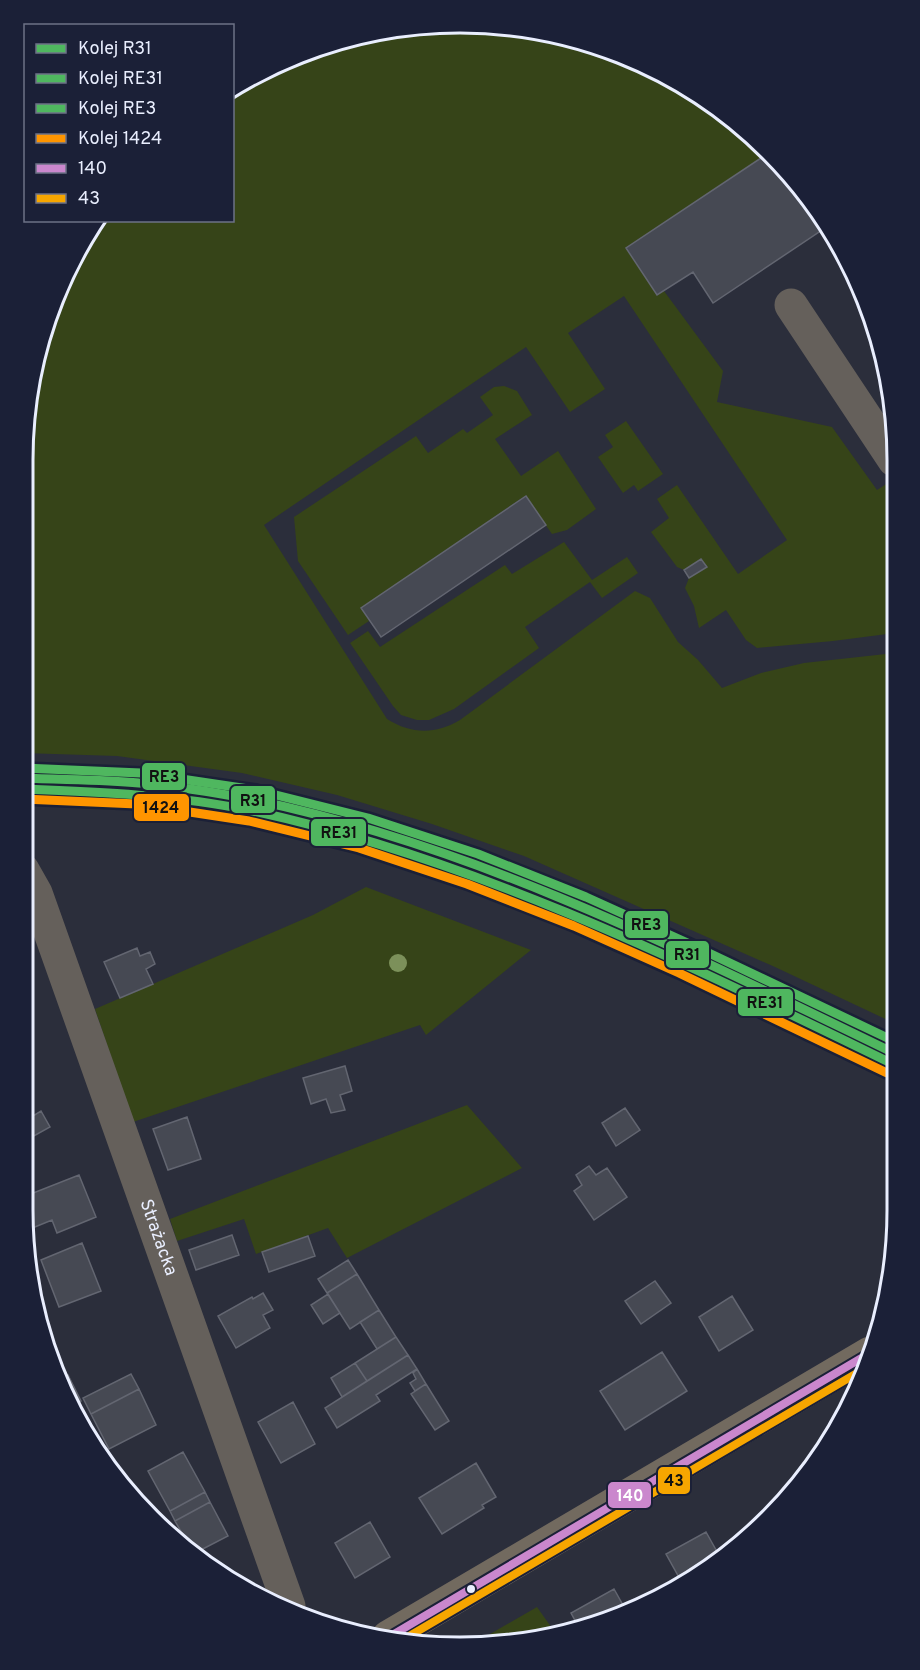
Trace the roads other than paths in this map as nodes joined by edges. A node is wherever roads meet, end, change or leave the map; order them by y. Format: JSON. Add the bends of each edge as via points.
{"nodes":[{"id":1,"x":791,"y":304,"type":"dead end"},
{"id":2,"x":887,"y":449,"type":"edge"},
{"id":3,"x":33,"y":888,"type":"edge"},
{"id":4,"x":859,"y":1359,"type":"edge"},
{"id":5,"x":287,"y":1600,"type":"edge"},
{"id":6,"x":397,"y":1632,"type":"edge"}],
"edges":[{"from":1,"to":2,"type":"street"},
{"from":3,"to":5,"type":"street","name":"Strażacka"},
{"from":4,"to":6,"type":"main road"}]}
